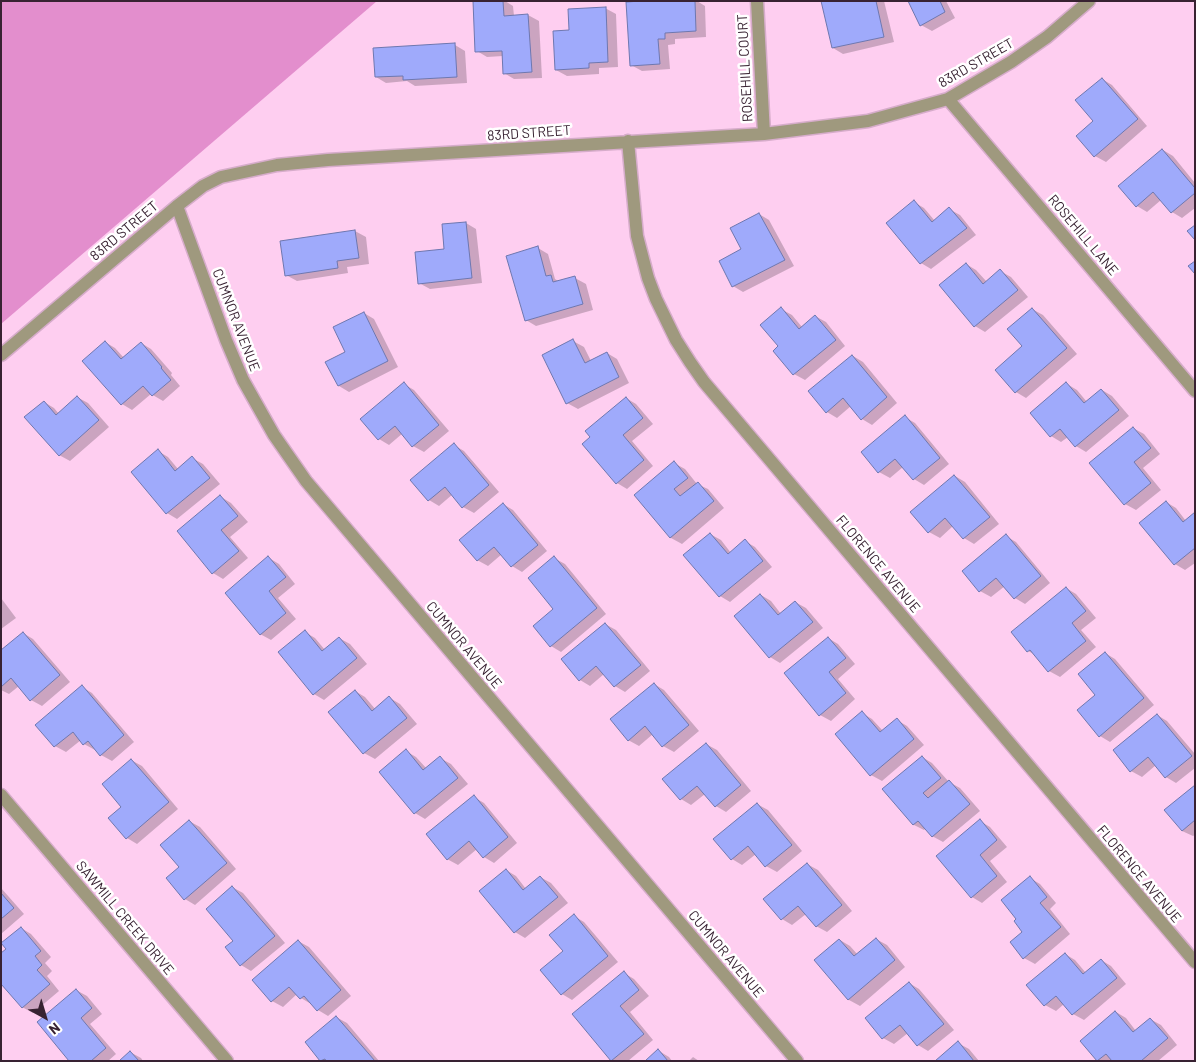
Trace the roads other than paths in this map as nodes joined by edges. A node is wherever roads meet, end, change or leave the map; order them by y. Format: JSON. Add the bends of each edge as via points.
{"nodes":[{"id":1,"x":757,"y":1,"type":"edge"},
{"id":2,"x":1089,"y":1,"type":"edge"},
{"id":3,"x":948,"y":99,"type":"junction"},
{"id":4,"x":764,"y":134,"type":"junction"},
{"id":5,"x":628,"y":141,"type":"junction"},
{"id":6,"x":177,"y":206,"type":"junction"},
{"id":7,"x":1,"y":355,"type":"edge"},
{"id":8,"x":1195,"y":391,"type":"edge"},
{"id":9,"x":1,"y":795,"type":"edge"},
{"id":10,"x":1195,"y":962,"type":"edge"},
{"id":11,"x":226,"y":1061,"type":"edge"},
{"id":12,"x":797,"y":1061,"type":"edge"}],
"edges":[{"from":1,"to":4,"type":"street","name":"ROSEHILL COURT"},
{"from":2,"to":3,"type":"street","name":"83RD STREET","via":[[1010,62]]},
{"from":3,"to":4,"type":"street","name":"83RD STREET","via":[[861,122]]},
{"from":3,"to":8,"type":"street","name":"ROSEHILL LANE"},
{"from":4,"to":5,"type":"street","name":"83RD STREET"},
{"from":5,"to":6,"type":"street","name":"83RD STREET","via":[[277,165],[222,177],[203,186]]},
{"from":5,"to":10,"type":"street","name":"FLORENCE AVENUE","via":[[637,236],[646,270],[656,299],[690,362]]},
{"from":6,"to":7,"type":"street","name":"83RD STREET"},
{"from":6,"to":12,"type":"street","name":"CUMNOR AVENUE","via":[[243,380],[274,435],[306,481]]},
{"from":9,"to":11,"type":"street","name":"SAWMILL CREEK DRIVE"}]}
